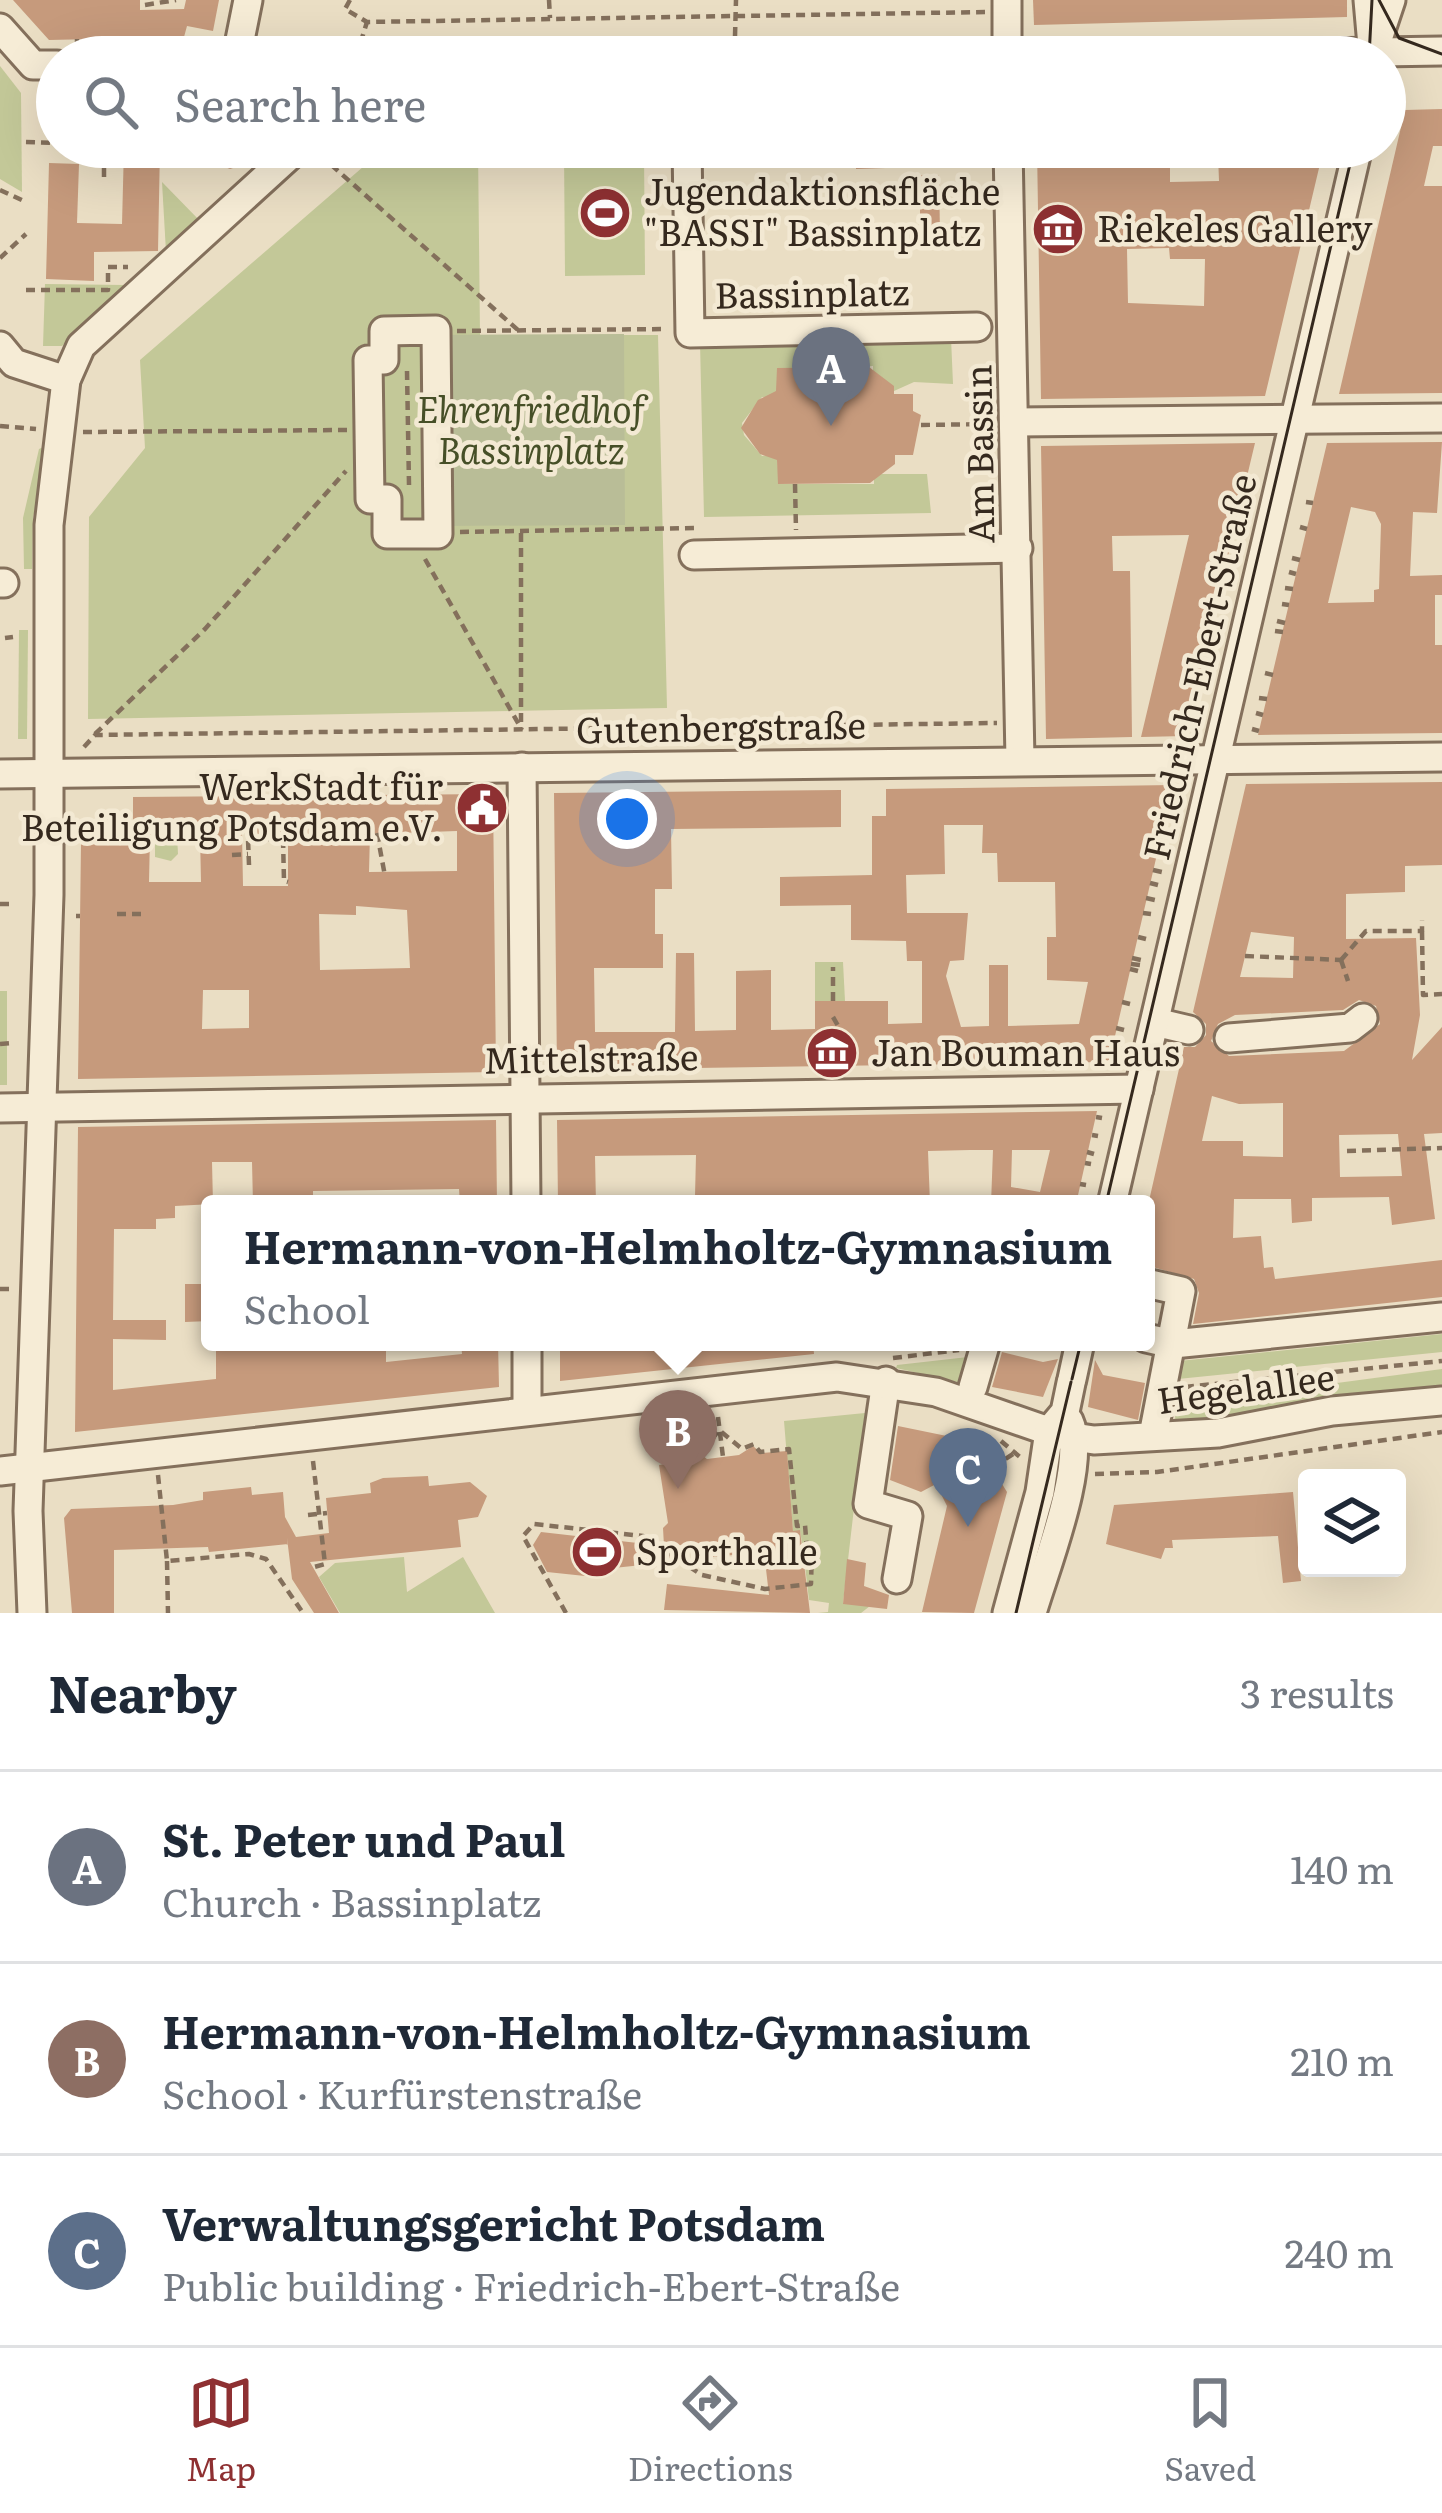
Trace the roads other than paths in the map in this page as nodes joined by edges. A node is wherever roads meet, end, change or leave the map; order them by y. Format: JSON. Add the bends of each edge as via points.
{"nodes":[{"id":1,"x":248,"y":0,"type":"edge"},
{"id":2,"x":1368,"y":0,"type":"edge"},
{"id":3,"x":1391,"y":0,"type":"edge"},
{"id":4,"x":996,"y":6,"type":"edge"},
{"id":5,"x":0,"y":28,"type":"edge"},
{"id":6,"x":241,"y":36,"type":"edge"},
{"id":7,"x":1002,"y":36,"type":"edge"},
{"id":8,"x":1371,"y":36,"type":"edge"},
{"id":9,"x":1379,"y":36,"type":"edge"},
{"id":10,"x":1442,"y":51,"type":"edge"},
{"id":11,"x":1406,"y":53,"type":"edge"},
{"id":12,"x":36,"y":64,"type":"edge"},
{"id":13,"x":276,"y":168,"type":"edge"},
{"id":14,"x":687,"y":168,"type":"edge"},
{"id":15,"x":1010,"y":168,"type":"edge"},
{"id":16,"x":1353,"y":168,"type":"edge"},
{"id":17,"x":976,"y":327,"type":"dead end"},
{"id":18,"x":5,"y":358,"type":"edge"},
{"id":19,"x":66,"y":380,"type":"junction"},
{"id":20,"x":1442,"y":418,"type":"edge"},
{"id":21,"x":1294,"y":420,"type":"junction"},
{"id":22,"x":1028,"y":422,"type":"junction"},
{"id":23,"x":425,"y":533,"type":"joint"},
{"id":24,"x":694,"y":542,"type":"road end"},
{"id":25,"x":1009,"y":548,"type":"junction"},
{"id":26,"x":1442,"y":757,"type":"edge"},
{"id":27,"x":515,"y":758,"type":"junction"},
{"id":28,"x":1020,"y":760,"type":"junction"},
{"id":29,"x":1216,"y":760,"type":"junction"},
{"id":30,"x":50,"y":773,"type":"junction"},
{"id":31,"x":0,"y":774,"type":"edge"},
{"id":32,"x":1363,"y":1018,"type":"dead end"},
{"id":33,"x":1154,"y":1022,"type":"junction"},
{"id":34,"x":1189,"y":1030,"type":"dead end"},
{"id":35,"x":1229,"y":1039,"type":"dead end"},
{"id":36,"x":1139,"y":1089,"type":"junction"},
{"id":37,"x":525,"y":1097,"type":"junction"},
{"id":38,"x":44,"y":1106,"type":"junction"},
{"id":39,"x":0,"y":1108,"type":"edge"},
{"id":40,"x":526,"y":1195,"type":"edge"},
{"id":41,"x":1114,"y":1195,"type":"edge"},
{"id":42,"x":1155,"y":1285,"type":"edge"},
{"id":43,"x":1442,"y":1317,"type":"edge"},
{"id":44,"x":1173,"y":1338,"type":"edge"},
{"id":45,"x":526,"y":1351,"type":"edge"},
{"id":46,"x":984,"y":1351,"type":"edge"},
{"id":47,"x":1078,"y":1351,"type":"edge"},
{"id":48,"x":880,"y":1373,"type":"junction"},
{"id":49,"x":973,"y":1387,"type":"dead end"},
{"id":50,"x":1442,"y":1401,"type":"edge"},
{"id":51,"x":527,"y":1411,"type":"junction"},
{"id":52,"x":1155,"y":1425,"type":"dead end"},
{"id":53,"x":1063,"y":1429,"type":"junction"},
{"id":54,"x":34,"y":1468,"type":"junction"},
{"id":55,"x":0,"y":1472,"type":"edge"},
{"id":56,"x":897,"y":1580,"type":"dead end"},
{"id":57,"x":32,"y":1613,"type":"edge"},
{"id":58,"x":1007,"y":1613,"type":"edge"},
{"id":59,"x":1032,"y":1613,"type":"edge"}],
"edges":[{"from":1,"to":6,"type":"street"},
{"from":2,"to":8,"type":"street"},
{"from":3,"to":9,"type":"street"},
{"from":4,"to":7,"type":"street"},
{"from":5,"to":12,"type":"street"},
{"from":10,"to":11,"type":"street"},
{"from":13,"to":19,"type":"street","via":[[81,346]]},
{"from":14,"to":17,"type":"street","name":"Bassinplatz","via":[[691,329]]},
{"from":15,"to":22,"type":"street","name":"Am Bassin"},
{"from":16,"to":21,"type":"street","name":"Friedrich-Ebert-Straße"},
{"from":18,"to":19,"type":"street"},
{"from":19,"to":30,"type":"street","via":[[49,524]]},
{"from":20,"to":21,"type":"street"},
{"from":21,"to":22,"type":"street"},
{"from":21,"to":29,"type":"street","name":"Friedrich-Ebert-Straße"},
{"from":22,"to":25,"type":"street","name":"Am Bassin"},
{"from":23,"to":23,"type":"street","via":[[423,430],[435,332],[384,331],[384,360],[368,360],[370,499],[387,499],[387,535]]},
{"from":24,"to":25,"type":"street","via":[[796,554]]},
{"from":25,"to":28,"type":"street","name":"Am Bassin"},
{"from":26,"to":29,"type":"street","name":"Gutenbergstraße"},
{"from":27,"to":28,"type":"street","name":"Gutenbergstraße"},
{"from":27,"to":30,"type":"street","name":"Gutenbergstraße"},
{"from":27,"to":37,"type":"street"},
{"from":28,"to":29,"type":"street","name":"Gutenbergstraße"},
{"from":29,"to":33,"type":"street","name":"Friedrich-Ebert-Straße"},
{"from":30,"to":31,"type":"street","name":"Gutenbergstraße"},
{"from":30,"to":38,"type":"street"},
{"from":32,"to":35,"type":"street","via":[[1350,1028]]},
{"from":33,"to":34,"type":"street"},
{"from":33,"to":36,"type":"street","name":"Friedrich-Ebert-Straße"},
{"from":36,"to":37,"type":"street","name":"Mittelstraße"},
{"from":36,"to":41,"type":"street","name":"Friedrich-Ebert-Straße"},
{"from":37,"to":38,"type":"street","name":"Mittelstraße"},
{"from":37,"to":40,"type":"street"},
{"from":38,"to":39,"type":"street","name":"Mittelstraße"},
{"from":38,"to":54,"type":"street"},
{"from":42,"to":44,"type":"street","via":[[1181,1291]]},
{"from":43,"to":44,"type":"street","name":"Hegelallee"},
{"from":44,"to":52,"type":"street","via":[[1170,1386]]},
{"from":45,"to":51,"type":"street"},
{"from":46,"to":49,"type":"street"},
{"from":47,"to":53,"type":"street"},
{"from":48,"to":51,"type":"street","name":"Hegelallee"},
{"from":48,"to":53,"type":"street","name":"Hegelallee"},
{"from":48,"to":56,"type":"street","via":[[868,1504],[908,1516]]},
{"from":50,"to":53,"type":"street","name":"Hegelallee","via":[[1156,1440]]},
{"from":51,"to":54,"type":"street","name":"Hegelallee"},
{"from":53,"to":58,"type":"street"},
{"from":53,"to":59,"type":"street"},
{"from":54,"to":55,"type":"street","name":"Hegelallee"},
{"from":54,"to":57,"type":"street"}]}
